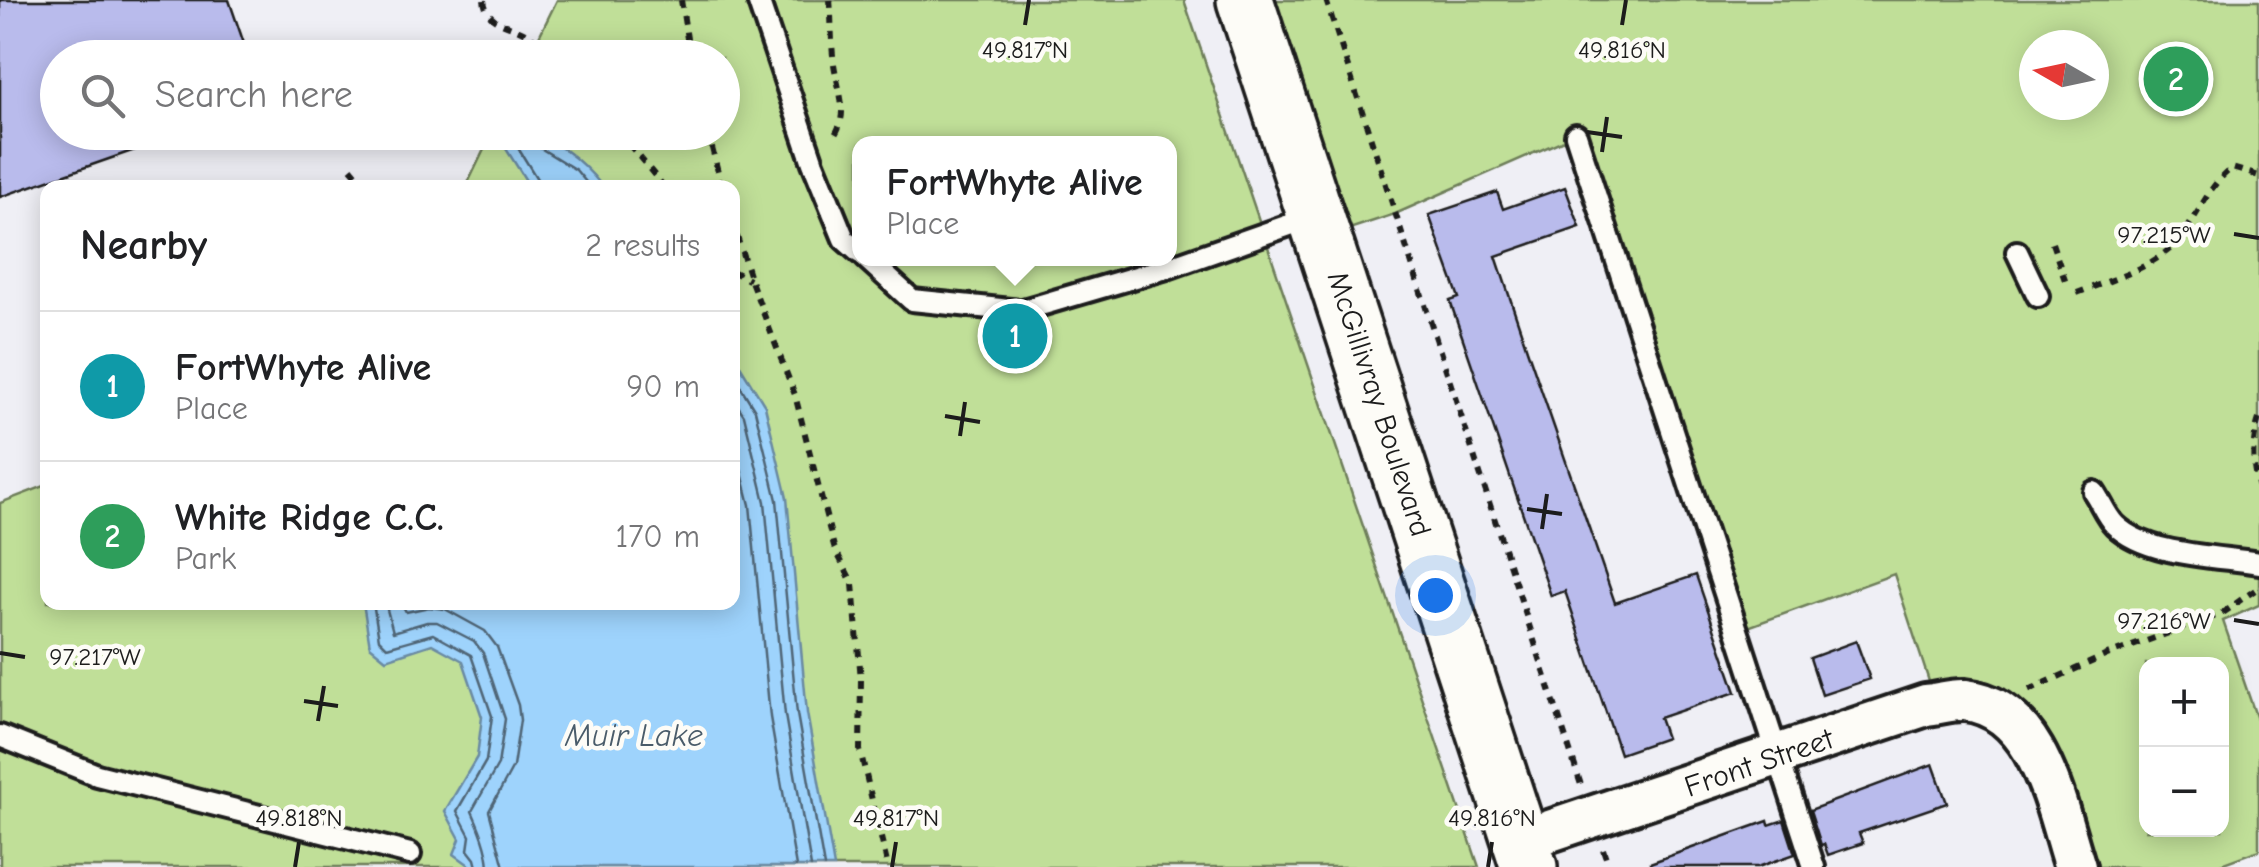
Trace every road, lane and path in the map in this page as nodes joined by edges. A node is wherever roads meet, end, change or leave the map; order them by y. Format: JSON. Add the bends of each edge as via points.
{"nodes":[{"id":1,"x":484,"y":0,"type":"edge"},
{"id":2,"x":681,"y":0,"type":"edge"},
{"id":3,"x":758,"y":0,"type":"edge"},
{"id":4,"x":830,"y":0,"type":"edge"},
{"id":5,"x":1245,"y":0,"type":"edge"},
{"id":6,"x":1326,"y":0,"type":"edge"},
{"id":7,"x":533,"y":40,"type":"edge"},
{"id":8,"x":687,"y":40,"type":"edge"},
{"id":9,"x":1576,"y":135,"type":"dead end"},
{"id":10,"x":634,"y":150,"type":"edge"},
{"id":11,"x":712,"y":150,"type":"edge"},
{"id":12,"x":813,"y":163,"type":"junction"},
{"id":13,"x":351,"y":168,"type":"dead end"},
{"id":14,"x":2259,"y":176,"type":"edge"},
{"id":15,"x":361,"y":180,"type":"edge"},
{"id":16,"x":658,"y":180,"type":"edge"},
{"id":17,"x":720,"y":180,"type":"edge"},
{"id":18,"x":1317,"y":215,"type":"junction"},
{"id":19,"x":2052,"y":242,"type":"dead end"},
{"id":20,"x":852,"y":246,"type":"edge"},
{"id":21,"x":740,"y":248,"type":"edge"},
{"id":22,"x":2017,"y":252,"type":"dead end"},
{"id":23,"x":1177,"y":265,"type":"edge"},
{"id":24,"x":875,"y":266,"type":"edge"},
{"id":25,"x":1173,"y":266,"type":"edge"},
{"id":26,"x":740,"y":275,"type":"edge"},
{"id":27,"x":750,"y":281,"type":"junction"},
{"id":28,"x":2068,"y":288,"type":"dead end"},
{"id":29,"x":2078,"y":293,"type":"dead end"},
{"id":30,"x":2038,"y":296,"type":"dead end"},
{"id":31,"x":2259,"y":419,"type":"edge"},
{"id":32,"x":2259,"y":487,"type":"edge"},
{"id":33,"x":2094,"y":492,"type":"dead end"},
{"id":34,"x":2259,"y":562,"type":"edge"},
{"id":35,"x":2259,"y":587,"type":"edge"},
{"id":36,"x":2013,"y":700,"type":"junction"},
{"id":37,"x":0,"y":736,"type":"edge"},
{"id":38,"x":1777,"y":757,"type":"junction"},
{"id":39,"x":1592,"y":819,"type":"junction"},
{"id":40,"x":410,"y":854,"type":"dead end"},
{"id":41,"x":1525,"y":854,"type":"edge"},
{"id":42,"x":888,"y":867,"type":"edge"},
{"id":43,"x":1609,"y":867,"type":"edge"},
{"id":44,"x":1814,"y":867,"type":"edge"},
{"id":45,"x":2074,"y":867,"type":"edge"}],
"edges":[{"from":1,"to":7,"type":"path","via":[[494,21]]},
{"from":2,"to":8,"type":"path"},
{"from":3,"to":12,"type":"lane"},
{"from":4,"to":12,"type":"path","via":[[844,106],[839,130]]},
{"from":5,"to":18,"type":"main road","name":"McGillivray Boulevard"},
{"from":6,"to":39,"type":"path"},
{"from":9,"to":38,"type":"lane"},
{"from":10,"to":16,"type":"path"},
{"from":11,"to":17,"type":"path"},
{"from":12,"to":20,"type":"lane"},
{"from":13,"to":15,"type":"path"},
{"from":14,"to":29,"type":"path","via":[[2232,168],[2217,178],[2176,242],[2157,259]]},
{"from":18,"to":23,"type":"lane"},
{"from":18,"to":41,"type":"main road","name":"McGillivray Boulevard"},
{"from":19,"to":28,"type":"path"},
{"from":21,"to":27,"type":"path"},
{"from":22,"to":30,"type":"lane"},
{"from":24,"to":25,"type":"lane","via":[[912,300],[1020,311]]},
{"from":26,"to":27,"type":"path"},
{"from":27,"to":42,"type":"path","via":[[795,395],[834,547],[853,584],[860,750]]},
{"from":31,"to":32,"type":"path"},
{"from":33,"to":34,"type":"lane","via":[[2112,522],[2151,546]]},
{"from":35,"to":36,"type":"path","via":[[2219,615],[2107,655]]},
{"from":36,"to":38,"type":"street","name":"Front Street","via":[[1926,705]]},
{"from":36,"to":45,"type":"street"},
{"from":37,"to":40,"type":"lane","via":[[97,775]]},
{"from":38,"to":39,"type":"street","name":"Front Street"},
{"from":38,"to":44,"type":"lane"},
{"from":39,"to":41,"type":"street","name":"Front Street"},
{"from":39,"to":43,"type":"path"}]}
